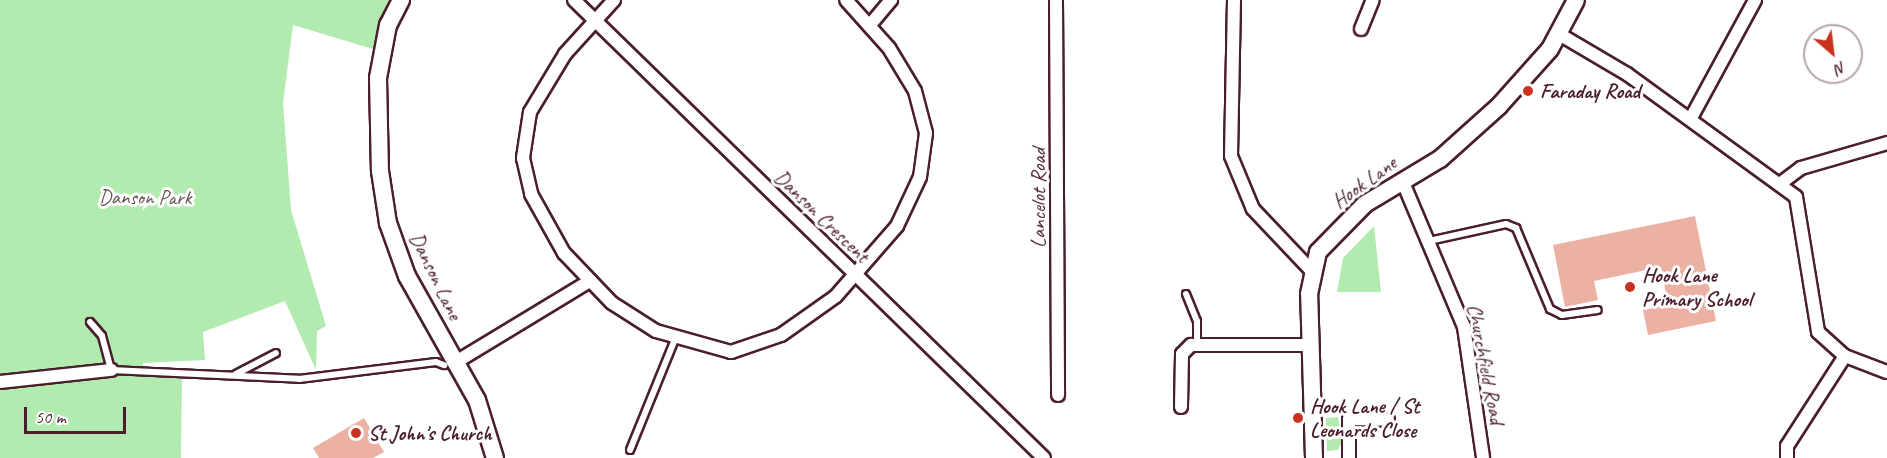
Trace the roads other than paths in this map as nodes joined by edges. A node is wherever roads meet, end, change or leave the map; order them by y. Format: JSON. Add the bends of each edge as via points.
{"nodes":[{"id":1,"x":401,"y":0,"type":"edge"},
{"id":2,"x":574,"y":0,"type":"edge"},
{"id":3,"x":614,"y":0,"type":"edge"},
{"id":4,"x":846,"y":0,"type":"edge"},
{"id":5,"x":891,"y":0,"type":"edge"},
{"id":6,"x":1056,"y":0,"type":"edge"},
{"id":7,"x":1234,"y":0,"type":"edge"},
{"id":8,"x":1373,"y":0,"type":"edge"},
{"id":9,"x":1576,"y":0,"type":"edge"},
{"id":10,"x":1755,"y":0,"type":"edge"},
{"id":11,"x":594,"y":20,"type":"junction"},
{"id":12,"x":870,"y":26,"type":"junction"},
{"id":13,"x":1361,"y":29,"type":"dead end"},
{"id":14,"x":1559,"y":34,"type":"junction"},
{"id":15,"x":1690,"y":118,"type":"junction"},
{"id":16,"x":1887,"y":143,"type":"edge"},
{"id":17,"x":1402,"y":180,"type":"junction"},
{"id":18,"x":1781,"y":183,"type":"junction"},
{"id":19,"x":1429,"y":241,"type":"junction"},
{"id":20,"x":1310,"y":269,"type":"junction"},
{"id":21,"x":856,"y":277,"type":"junction"},
{"id":22,"x":590,"y":281,"type":"junction"},
{"id":23,"x":1186,"y":294,"type":"dead end"},
{"id":24,"x":1598,"y":310,"type":"dead end"},
{"id":25,"x":90,"y":322,"type":"dead end"},
{"id":26,"x":675,"y":339,"type":"junction"},
{"id":27,"x":1197,"y":345,"type":"junction"},
{"id":28,"x":1311,"y":345,"type":"junction"},
{"id":29,"x":276,"y":353,"type":"dead end"},
{"id":30,"x":1845,"y":356,"type":"junction"},
{"id":31,"x":446,"y":363,"type":"junction"},
{"id":32,"x":111,"y":370,"type":"junction"},
{"id":33,"x":1887,"y":372,"type":"edge"},
{"id":34,"x":236,"y":374,"type":"junction"},
{"id":35,"x":0,"y":382,"type":"edge"},
{"id":36,"x":1058,"y":395,"type":"dead end"},
{"id":37,"x":1181,"y":407,"type":"dead end"},
{"id":38,"x":1388,"y":420,"type":"dead end"},
{"id":39,"x":630,"y":450,"type":"dead end"},
{"id":40,"x":495,"y":458,"type":"edge"},
{"id":41,"x":1044,"y":458,"type":"edge"},
{"id":42,"x":1314,"y":458,"type":"edge"},
{"id":43,"x":1349,"y":458,"type":"edge"},
{"id":44,"x":1484,"y":458,"type":"edge"},
{"id":45,"x":1787,"y":458,"type":"edge"}],
"edges":[{"from":1,"to":31,"type":"street","name":"Danson Lane","via":[[388,25],[378,78],[384,206],[395,250]]},
{"from":2,"to":11,"type":"street","name":"Danson Crescent"},
{"from":3,"to":11,"type":"street"},
{"from":4,"to":12,"type":"street"},
{"from":5,"to":12,"type":"street"},
{"from":6,"to":36,"type":"street","name":"Lancelot Road"},
{"from":7,"to":20,"type":"street","via":[[1231,156],[1253,209]]},
{"from":8,"to":13,"type":"street"},
{"from":9,"to":14,"type":"street","name":"Hook Lane"},
{"from":10,"to":15,"type":"street"},
{"from":11,"to":21,"type":"street","name":"Danson Crescent"},
{"from":11,"to":22,"type":"street","via":[[542,89],[523,135],[526,177],[540,214]]},
{"from":12,"to":21,"type":"street","via":[[905,70],[926,133],[911,203]]},
{"from":14,"to":15,"type":"street"},
{"from":14,"to":17,"type":"street","name":"Hook Lane","via":[[1499,106],[1440,159]]},
{"from":15,"to":18,"type":"street"},
{"from":16,"to":18,"type":"street","via":[[1801,168]]},
{"from":17,"to":19,"type":"street","name":"Churchfield Road"},
{"from":17,"to":20,"type":"street","name":"Hook Lane","via":[[1337,229]]},
{"from":18,"to":30,"type":"street","via":[[1802,210],[1818,332]]},
{"from":19,"to":24,"type":"lane","via":[[1506,224],[1516,228],[1550,309],[1562,315]]},
{"from":19,"to":44,"type":"street","name":"Churchfield Road","via":[[1464,327]]},
{"from":20,"to":28,"type":"street"},
{"from":21,"to":26,"type":"street","via":[[809,317],[761,346],[731,352]]},
{"from":21,"to":41,"type":"street","name":"Danson Crescent"},
{"from":22,"to":26,"type":"street","via":[[633,318]]},
{"from":22,"to":31,"type":"street"},
{"from":23,"to":27,"type":"lane","via":[[1197,321]]},
{"from":25,"to":32,"type":"lane","via":[[102,336]]},
{"from":26,"to":39,"type":"lane"},
{"from":27,"to":28,"type":"street"},
{"from":27,"to":37,"type":"street","via":[[1182,354]]},
{"from":28,"to":42,"type":"street"},
{"from":29,"to":34,"type":"lane"},
{"from":30,"to":33,"type":"street"},
{"from":30,"to":45,"type":"street","via":[[1787,446]]},
{"from":31,"to":34,"type":"lane","via":[[329,376]]},
{"from":31,"to":40,"type":"street","name":"Danson Lane","via":[[477,400]]},
{"from":32,"to":34,"type":"lane"},
{"from":32,"to":35,"type":"street"},
{"from":38,"to":43,"type":"street","via":[[1349,420]]}]}
